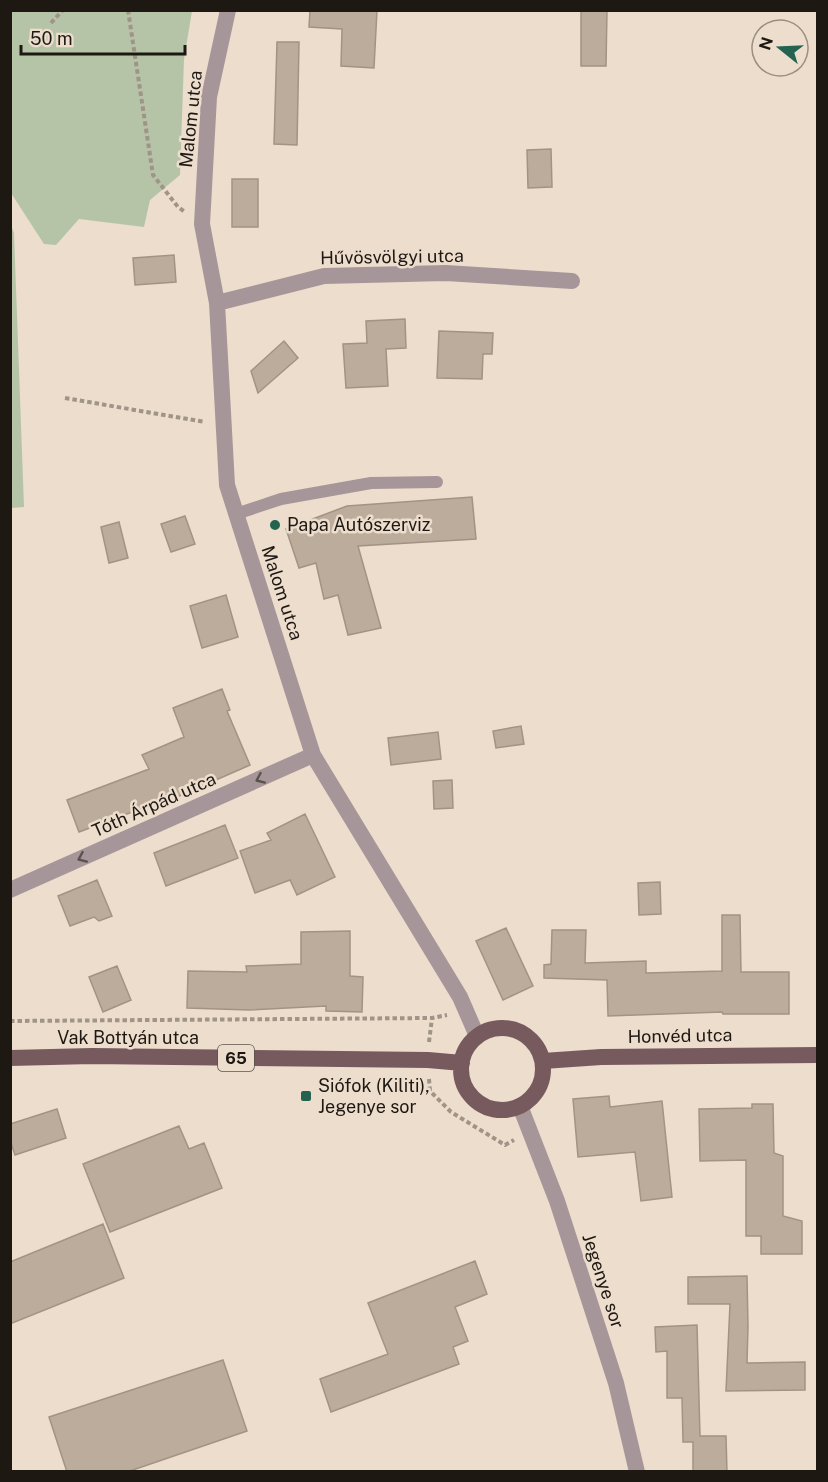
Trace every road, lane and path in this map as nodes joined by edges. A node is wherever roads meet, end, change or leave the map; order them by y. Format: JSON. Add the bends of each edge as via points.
{"nodes":[{"id":1,"x":63,"y":10,"type":"edge"},
{"id":2,"x":129,"y":10,"type":"edge"},
{"id":3,"x":228,"y":10,"type":"edge"},
{"id":4,"x":51,"y":23,"type":"dead end"},
{"id":5,"x":202,"y":224,"type":"junction"},
{"id":6,"x":572,"y":280,"type":"dead end"},
{"id":7,"x":217,"y":303,"type":"junction"},
{"id":8,"x":65,"y":398,"type":"dead end"},
{"id":9,"x":224,"y":425,"type":"junction"},
{"id":10,"x":436,"y":482,"type":"dead end"},
{"id":11,"x":236,"y":514,"type":"junction"},
{"id":12,"x":313,"y":755,"type":"junction"},
{"id":13,"x":10,"y":890,"type":"edge"},
{"id":14,"x":10,"y":1021,"type":"edge"},
{"id":15,"x":477,"y":1036,"type":"junction"},
{"id":16,"x":818,"y":1055,"type":"edge"},
{"id":17,"x":10,"y":1058,"type":"edge"},
{"id":18,"x":428,"y":1060,"type":"junction"},
{"id":19,"x":543,"y":1061,"type":"junction"},
{"id":20,"x":462,"y":1063,"type":"junction"},
{"id":21,"x":520,"y":1106,"type":"junction"},
{"id":22,"x":530,"y":1131,"type":"junction"},
{"id":23,"x":636,"y":1472,"type":"edge"}],
"edges":[{"from":1,"to":4,"type":"path"},
{"from":2,"to":5,"type":"path","via":[[153,175],[178,207]]},
{"from":3,"to":5,"type":"street","name":"Malom utca","via":[[209,98]]},
{"from":5,"to":7,"type":"street","name":"Malom utca"},
{"from":6,"to":7,"type":"street","name":"Hűvösvölgyi utca","via":[[446,273],[324,276]]},
{"from":7,"to":9,"type":"street","name":"Malom utca"},
{"from":8,"to":9,"type":"path"},
{"from":9,"to":11,"type":"street","name":"Malom utca","via":[[227,484]]},
{"from":10,"to":11,"type":"lane","via":[[371,483],[281,499]]},
{"from":11,"to":12,"type":"street","name":"Malom utca"},
{"from":12,"to":13,"type":"street","name":"Tóth Árpád utca","one_way":true},
{"from":12,"to":15,"type":"street","name":"Malom utca","via":[[460,997]]},
{"from":14,"to":18,"type":"path","via":[[432,1018]]},
{"from":15,"to":19,"type":"main road","via":[[499,1028],[522,1033],[532,1040]]},
{"from":15,"to":20,"type":"main road","via":[[464,1053]]},
{"from":16,"to":19,"type":"main road","name":"Honvéd utca","via":[[622,1056]]},
{"from":17,"to":18,"type":"main road","name":"Vak Bottyán utca","number":"65"},
{"from":18,"to":20,"type":"main road","name":"Vak Bottyán utca","number":"65"},
{"from":18,"to":22,"type":"path","via":[[430,1091],[451,1112],[505,1145]]},
{"from":19,"to":21,"type":"main road","via":[[539,1088]]},
{"from":20,"to":21,"type":"main road","via":[[462,1076],[473,1098],[495,1110]]},
{"from":21,"to":22,"type":"street","name":"Jegenye sor"},
{"from":22,"to":23,"type":"street","name":"Jegenye sor","via":[[616,1383]]}]}
